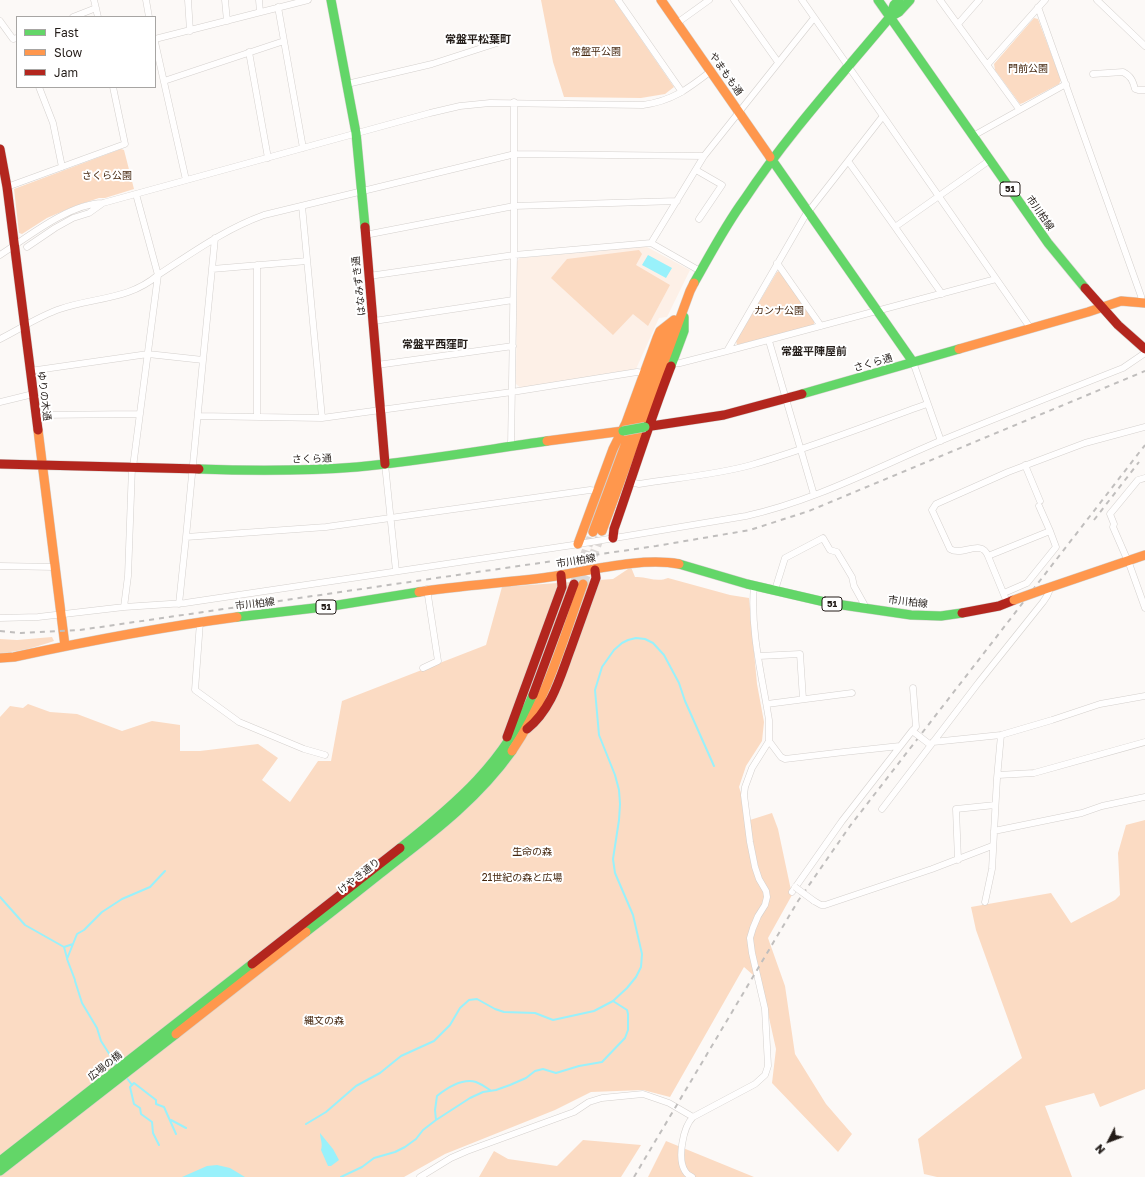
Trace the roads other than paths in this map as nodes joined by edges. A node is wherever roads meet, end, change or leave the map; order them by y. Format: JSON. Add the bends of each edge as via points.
{"nodes":[{"id":1,"x":94,"y":0,"type":"edge"},
{"id":2,"x":146,"y":0,"type":"edge"},
{"id":3,"x":188,"y":0,"type":"edge"},
{"id":4,"x":224,"y":0,"type":"edge"},
{"id":5,"x":259,"y":0,"type":"edge"},
{"id":6,"x":308,"y":0,"type":"edge"},
{"id":7,"x":331,"y":0,"type":"edge"},
{"id":8,"x":618,"y":0,"type":"edge"},
{"id":9,"x":661,"y":0,"type":"edge"},
{"id":10,"x":710,"y":0,"type":"edge"},
{"id":11,"x":734,"y":0,"type":"edge"},
{"id":12,"x":802,"y":0,"type":"edge"},
{"id":13,"x":878,"y":0,"type":"edge"},
{"id":14,"x":899,"y":0,"type":"edge"},
{"id":15,"x":910,"y":0,"type":"edge"},
{"id":16,"x":940,"y":0,"type":"edge"},
{"id":17,"x":979,"y":0,"type":"edge"},
{"id":18,"x":1045,"y":0,"type":"edge"},
{"id":19,"x":1097,"y":0,"type":"edge"},
{"id":20,"x":278,"y":7,"type":"junction"},
{"id":21,"x":96,"y":8,"type":"junction"},
{"id":22,"x":1038,"y":8,"type":"junction"},
{"id":23,"x":260,"y":12,"type":"junction"},
{"id":24,"x":76,"y":16,"type":"edge"},
{"id":25,"x":98,"y":16,"type":"edge"},
{"id":26,"x":149,"y":16,"type":"edge"},
{"id":27,"x":890,"y":17,"type":"junction"},
{"id":28,"x":814,"y":18,"type":"junction"},
{"id":29,"x":0,"y":21,"type":"edge"},
{"id":30,"x":227,"y":21,"type":"junction"},
{"id":31,"x":677,"y":23,"type":"junction"},
{"id":32,"x":958,"y":24,"type":"junction"},
{"id":33,"x":190,"y":31,"type":"junction"},
{"id":34,"x":15,"y":39,"type":"edge"},
{"id":35,"x":156,"y":40,"type":"edge"},
{"id":36,"x":284,"y":41,"type":"junction"},
{"id":37,"x":497,"y":44,"type":"dead end"},
{"id":38,"x":156,"y":45,"type":"edge"},
{"id":39,"x":1145,"y":46,"type":"edge"},
{"id":40,"x":249,"y":52,"type":"junction"},
{"id":41,"x":778,"y":62,"type":"junction"},
{"id":42,"x":987,"y":65,"type":"junction"},
{"id":43,"x":849,"y":67,"type":"junction"},
{"id":44,"x":711,"y":71,"type":"junction"},
{"id":45,"x":1093,"y":74,"type":"dead end"},
{"id":46,"x":164,"y":81,"type":"junction"},
{"id":47,"x":347,"y":84,"type":"junction"},
{"id":48,"x":1066,"y":84,"type":"junction"},
{"id":49,"x":40,"y":88,"type":"edge"},
{"id":50,"x":113,"y":88,"type":"edge"},
{"id":51,"x":1145,"y":90,"type":"edge"},
{"id":52,"x":682,"y":92,"type":"junction"},
{"id":53,"x":514,"y":102,"type":"junction"},
{"id":54,"x":1019,"y":109,"type":"junction"},
{"id":55,"x":739,"y":113,"type":"junction"},
{"id":56,"x":883,"y":116,"type":"junction"},
{"id":57,"x":356,"y":134,"type":"junction"},
{"id":58,"x":973,"y":136,"type":"junction"},
{"id":59,"x":303,"y":148,"type":"junction"},
{"id":60,"x":0,"y":149,"type":"edge"},
{"id":61,"x":515,"y":154,"type":"junction"},
{"id":62,"x":704,"y":156,"type":"junction"},
{"id":63,"x":268,"y":158,"type":"junction"},
{"id":64,"x":772,"y":160,"type":"junction"},
{"id":65,"x":990,"y":160,"type":"junction"},
{"id":66,"x":848,"y":161,"type":"junction"},
{"id":67,"x":2,"y":163,"type":"edge"},
{"id":68,"x":62,"y":166,"type":"junction"},
{"id":69,"x":696,"y":170,"type":"junction"},
{"id":70,"x":186,"y":180,"type":"junction"},
{"id":71,"x":7,"y":187,"type":"junction"},
{"id":72,"x":360,"y":191,"type":"junction"},
{"id":73,"x":136,"y":194,"type":"junction"},
{"id":74,"x":939,"y":196,"type":"junction"},
{"id":75,"x":677,"y":201,"type":"junction"},
{"id":76,"x":103,"y":203,"type":"junction"},
{"id":77,"x":302,"y":206,"type":"junction"},
{"id":78,"x":514,"y":206,"type":"junction"},
{"id":79,"x":808,"y":211,"type":"junction"},
{"id":80,"x":699,"y":219,"type":"dead end"},
{"id":81,"x":895,"y":226,"type":"junction"},
{"id":82,"x":365,"y":235,"type":"junction"},
{"id":83,"x":215,"y":238,"type":"junction"},
{"id":84,"x":651,"y":243,"type":"junction"},
{"id":85,"x":15,"y":246,"type":"junction"},
{"id":86,"x":27,"y":247,"type":"dead end"},
{"id":87,"x":0,"y":255,"type":"edge"},
{"id":88,"x":514,"y":255,"type":"junction"},
{"id":89,"x":307,"y":261,"type":"junction"},
{"id":90,"x":777,"y":263,"type":"junction"},
{"id":91,"x":257,"y":265,"type":"junction"},
{"id":92,"x":212,"y":269,"type":"junction"},
{"id":93,"x":700,"y":271,"type":"junction"},
{"id":94,"x":158,"y":275,"type":"junction"},
{"id":95,"x":369,"y":276,"type":"junction"},
{"id":96,"x":996,"y":279,"type":"junction"},
{"id":97,"x":942,"y":294,"type":"junction"},
{"id":98,"x":513,"y":300,"type":"junction"},
{"id":99,"x":1144,"y":303,"type":"edge"},
{"id":100,"x":685,"y":305,"type":"junction"},
{"id":101,"x":1101,"y":307,"type":"junction"},
{"id":102,"x":878,"y":311,"type":"junction"},
{"id":103,"x":674,"y":320,"type":"junction"},
{"id":104,"x":374,"y":321,"type":"junction"},
{"id":105,"x":24,"y":326,"type":"junction"},
{"id":106,"x":821,"y":326,"type":"junction"},
{"id":107,"x":1031,"y":329,"type":"junction"},
{"id":108,"x":0,"y":339,"type":"edge"},
{"id":109,"x":769,"y":341,"type":"junction"},
{"id":110,"x":513,"y":346,"type":"junction"},
{"id":111,"x":1145,"y":349,"type":"edge"},
{"id":112,"x":727,"y":351,"type":"junction"},
{"id":113,"x":1145,"y":353,"type":"edge"},
{"id":114,"x":148,"y":354,"type":"junction"},
{"id":115,"x":203,"y":360,"type":"junction"},
{"id":116,"x":913,"y":362,"type":"junction"},
{"id":117,"x":671,"y":364,"type":"junction"},
{"id":118,"x":377,"y":365,"type":"junction"},
{"id":119,"x":30,"y":370,"type":"junction"},
{"id":120,"x":644,"y":372,"type":"junction"},
{"id":121,"x":512,"y":392,"type":"junction"},
{"id":122,"x":33,"y":394,"type":"junction"},
{"id":123,"x":786,"y":399,"type":"junction"},
{"id":124,"x":0,"y":402,"type":"edge"},
{"id":125,"x":927,"y":404,"type":"junction"},
{"id":126,"x":381,"y":410,"type":"junction"},
{"id":127,"x":140,"y":414,"type":"junction"},
{"id":128,"x":36,"y":415,"type":"junction"},
{"id":129,"x":198,"y":416,"type":"junction"},
{"id":130,"x":257,"y":417,"type":"junction"},
{"id":131,"x":322,"y":418,"type":"junction"},
{"id":132,"x":647,"y":427,"type":"junction"},
{"id":133,"x":1145,"y":427,"type":"edge"},
{"id":134,"x":622,"y":431,"type":"junction"},
{"id":135,"x":941,"y":441,"type":"junction"},
{"id":136,"x":511,"y":447,"type":"junction"},
{"id":137,"x":800,"y":450,"type":"junction"},
{"id":138,"x":0,"y":464,"type":"edge"},
{"id":139,"x":385,"y":464,"type":"junction"},
{"id":140,"x":42,"y":465,"type":"junction"},
{"id":141,"x":1025,"y":465,"type":"junction"},
{"id":142,"x":133,"y":467,"type":"junction"},
{"id":143,"x":192,"y":468,"type":"junction"},
{"id":144,"x":1145,"y":478,"type":"edge"},
{"id":145,"x":630,"y":482,"type":"junction"},
{"id":146,"x":597,"y":491,"type":"junction"},
{"id":147,"x":814,"y":495,"type":"junction"},
{"id":148,"x":390,"y":517,"type":"junction"},
{"id":149,"x":602,"y":531,"type":"tunnel mouth"},
{"id":150,"x":1050,"y":531,"type":"junction"},
{"id":151,"x":593,"y":532,"type":"tunnel mouth"},
{"id":152,"x":186,"y":537,"type":"junction"},
{"id":153,"x":613,"y":538,"type":"junction"},
{"id":154,"x":578,"y":544,"type":"junction"},
{"id":155,"x":1145,"y":555,"type":"edge"},
{"id":156,"x":988,"y":556,"type":"junction"},
{"id":157,"x":1128,"y":560,"type":"junction"},
{"id":158,"x":0,"y":566,"type":"edge"},
{"id":159,"x":55,"y":567,"type":"junction"},
{"id":160,"x":595,"y":570,"type":"junction"},
{"id":161,"x":396,"y":571,"type":"junction"},
{"id":162,"x":561,"y":575,"type":"junction"},
{"id":163,"x":578,"y":584,"type":"tunnel mouth"},
{"id":164,"x":754,"y":586,"type":"junction"},
{"id":165,"x":1046,"y":588,"type":"junction"},
{"id":166,"x":427,"y":590,"type":"junction"},
{"id":167,"x":775,"y":590,"type":"junction"},
{"id":168,"x":1004,"y":593,"type":"junction"},
{"id":169,"x":1010,"y":601,"type":"junction"},
{"id":170,"x":179,"y":604,"type":"junction"},
{"id":171,"x":124,"y":607,"type":"junction"},
{"id":172,"x":863,"y":607,"type":"junction"},
{"id":173,"x":1145,"y":608,"type":"edge"},
{"id":174,"x":61,"y":614,"type":"junction"},
{"id":175,"x":0,"y":618,"type":"edge"},
{"id":176,"x":200,"y":622,"type":"junction"},
{"id":177,"x":66,"y":646,"type":"junction"},
{"id":178,"x":759,"y":656,"type":"junction"},
{"id":179,"x":0,"y":658,"type":"edge"},
{"id":180,"x":422,"y":668,"type":"dead end"},
{"id":181,"x":913,"y":688,"type":"dead end"},
{"id":182,"x":852,"y":693,"type":"dead end"},
{"id":183,"x":1145,"y":696,"type":"edge"},
{"id":184,"x":803,"y":699,"type":"junction"},
{"id":185,"x":766,"y":704,"type":"junction"},
{"id":186,"x":521,"y":728,"type":"junction"},
{"id":187,"x":914,"y":732,"type":"junction"},
{"id":188,"x":1001,"y":735,"type":"junction"},
{"id":189,"x":769,"y":741,"type":"junction"},
{"id":190,"x":1145,"y":742,"type":"edge"},
{"id":191,"x":930,"y":743,"type":"junction"},
{"id":192,"x":506,"y":744,"type":"junction"},
{"id":193,"x":900,"y":746,"type":"junction"},
{"id":194,"x":325,"y":755,"type":"dead end"},
{"id":195,"x":998,"y":775,"type":"junction"},
{"id":196,"x":1145,"y":797,"type":"edge"},
{"id":197,"x":995,"y":805,"type":"junction"},
{"id":198,"x":882,"y":809,"type":"dead end"},
{"id":199,"x":994,"y":831,"type":"junction"},
{"id":200,"x":992,"y":846,"type":"junction"},
{"id":201,"x":958,"y":860,"type":"junction"},
{"id":202,"x":985,"y":902,"type":"dead end"},
{"id":203,"x":189,"y":1018,"type":"junction"},
{"id":204,"x":693,"y":1117,"type":"junction"},
{"id":205,"x":15,"y":1155,"type":"junction"},
{"id":206,"x":0,"y":1161,"type":"edge"},
{"id":207,"x":0,"y":1171,"type":"edge"},
{"id":208,"x":420,"y":1177,"type":"edge"},
{"id":209,"x":692,"y":1177,"type":"edge"}],
"edges":[{"from":1,"to":21,"type":"street"},
{"from":2,"to":26,"type":"street"},
{"from":3,"to":33,"type":"street"},
{"from":4,"to":30,"type":"street"},
{"from":5,"to":23,"type":"street"},
{"from":6,"to":20,"type":"street"},
{"from":7,"to":47,"type":"street","name":"はなみずき通"},
{"from":8,"to":52,"type":"street"},
{"from":9,"to":31,"type":"street","name":"やまもも通"},
{"from":10,"to":31,"type":"street"},
{"from":11,"to":41,"type":"street"},
{"from":12,"to":28,"type":"street"},
{"from":13,"to":27,"type":"street","name":"市川柏線"},
{"from":14,"to":27,"type":"street","via":[[894,5]]},
{"from":15,"to":27,"type":"street","via":[[899,12]]},
{"from":16,"to":32,"type":"street"},
{"from":17,"to":32,"type":"street"},
{"from":18,"to":22,"type":"street"},
{"from":19,"to":39,"type":"street"},
{"from":20,"to":23,"type":"street"},
{"from":20,"to":36,"type":"street"},
{"from":21,"to":24,"type":"street"},
{"from":21,"to":25,"type":"street"},
{"from":22,"to":42,"type":"street"},
{"from":22,"to":48,"type":"street"},
{"from":23,"to":30,"type":"street"},
{"from":27,"to":43,"type":"street"},
{"from":27,"to":58,"type":"street","name":"市川柏線","number":"51"},
{"from":28,"to":41,"type":"street"},
{"from":28,"to":43,"type":"street"},
{"from":29,"to":34,"type":"street"},
{"from":30,"to":33,"type":"street"},
{"from":31,"to":44,"type":"street","name":"やまもも通"},
{"from":32,"to":42,"type":"street"},
{"from":33,"to":35,"type":"street"},
{"from":36,"to":40,"type":"street"},
{"from":36,"to":59,"type":"street"},
{"from":37,"to":47,"type":"street","via":[[432,64]]},
{"from":38,"to":46,"type":"street"},
{"from":40,"to":46,"type":"street"},
{"from":40,"to":63,"type":"street"},
{"from":41,"to":55,"type":"street"},
{"from":42,"to":54,"type":"street"},
{"from":43,"to":56,"type":"street"},
{"from":43,"to":64,"type":"street"},
{"from":44,"to":52,"type":"street"},
{"from":44,"to":55,"type":"street","name":"やまもも通"},
{"from":45,"to":51,"type":"street","via":[[1123,72],[1132,79],[1135,89]]},
{"from":46,"to":70,"type":"street"},
{"from":47,"to":57,"type":"street","name":"はなみずき通"},
{"from":48,"to":54,"type":"street"},
{"from":48,"to":99,"type":"street"},
{"from":49,"to":68,"type":"street","via":[[53,122]]},
{"from":50,"to":68,"type":"street","via":[[125,144]]},
{"from":52,"to":53,"type":"street","via":[[666,100],[643,105]]},
{"from":53,"to":57,"type":"street","via":[[460,106]]},
{"from":53,"to":61,"type":"street"},
{"from":54,"to":58,"type":"street"},
{"from":55,"to":62,"type":"street"},
{"from":55,"to":64,"type":"street","name":"やまもも通"},
{"from":56,"to":66,"type":"street"},
{"from":56,"to":74,"type":"street"},
{"from":57,"to":59,"type":"street"},
{"from":57,"to":72,"type":"street","name":"はなみずき通"},
{"from":58,"to":65,"type":"street","name":"市川柏線","number":"51"},
{"from":59,"to":63,"type":"street"},
{"from":60,"to":67,"type":"street","name":"ゆりの木通"},
{"from":61,"to":62,"type":"street"},
{"from":61,"to":72,"type":"street"},
{"from":61,"to":78,"type":"street"},
{"from":62,"to":69,"type":"street"},
{"from":63,"to":70,"type":"street"},
{"from":64,"to":79,"type":"street","name":"やまもも通"},
{"from":64,"to":93,"type":"street","via":[[744,198]]},
{"from":65,"to":74,"type":"street"},
{"from":65,"to":101,"type":"street","name":"市川柏線","number":"51","via":[[1048,243]]},
{"from":66,"to":79,"type":"street"},
{"from":66,"to":81,"type":"street"},
{"from":67,"to":71,"type":"street","name":"ゆりの木通"},
{"from":68,"to":71,"type":"street"},
{"from":69,"to":75,"type":"street"},
{"from":69,"to":80,"type":"street","via":[[722,185]]},
{"from":70,"to":73,"type":"street"},
{"from":71,"to":85,"type":"street","name":"ゆりの木通"},
{"from":72,"to":77,"type":"street"},
{"from":72,"to":82,"type":"street","name":"はなみずき通"},
{"from":73,"to":76,"type":"street"},
{"from":73,"to":94,"type":"street"},
{"from":74,"to":81,"type":"street"},
{"from":74,"to":96,"type":"street"},
{"from":75,"to":78,"type":"street"},
{"from":75,"to":84,"type":"street"},
{"from":76,"to":85,"type":"street","via":[[94,204],[49,222]]},
{"from":76,"to":86,"type":"street","via":[[89,214],[73,218]]},
{"from":77,"to":83,"type":"street","via":[[244,222]]},
{"from":77,"to":89,"type":"street"},
{"from":78,"to":82,"type":"street"},
{"from":78,"to":88,"type":"street"},
{"from":79,"to":90,"type":"street"},
{"from":79,"to":102,"type":"street","name":"やまもも通"},
{"from":81,"to":97,"type":"street"},
{"from":82,"to":95,"type":"street","name":"はなみずき通"},
{"from":83,"to":92,"type":"street"},
{"from":83,"to":94,"type":"street"},
{"from":84,"to":88,"type":"street"},
{"from":84,"to":93,"type":"street"},
{"from":85,"to":87,"type":"street"},
{"from":85,"to":105,"type":"street","name":"ゆりの木通"},
{"from":88,"to":95,"type":"street"},
{"from":88,"to":98,"type":"street"},
{"from":89,"to":91,"type":"street"},
{"from":89,"to":131,"type":"street"},
{"from":90,"to":106,"type":"street"},
{"from":90,"to":112,"type":"street"},
{"from":91,"to":92,"type":"street"},
{"from":91,"to":130,"type":"street"},
{"from":92,"to":115,"type":"street"},
{"from":93,"to":100,"type":"street"},
{"from":94,"to":105,"type":"street","via":[[126,294],[59,309]]},
{"from":94,"to":114,"type":"street"},
{"from":95,"to":104,"type":"street","name":"はなみずき通"},
{"from":96,"to":97,"type":"street"},
{"from":96,"to":107,"type":"street"},
{"from":97,"to":102,"type":"street"},
{"from":98,"to":104,"type":"street"},
{"from":98,"to":110,"type":"street"},
{"from":99,"to":101,"type":"street","name":"さくら通","via":[[1121,301]]},
{"from":100,"to":103,"type":"street"},
{"from":100,"to":117,"type":"street","via":[[684,331]]},
{"from":100,"to":149,"type":"street"},
{"from":101,"to":107,"type":"street","name":"さくら通"},
{"from":101,"to":111,"type":"street","name":"市川柏線","number":"51"},
{"from":102,"to":106,"type":"street"},
{"from":102,"to":116,"type":"street","name":"やまもも通"},
{"from":103,"to":120,"type":"street","via":[[660,331]]},
{"from":103,"to":151,"type":"street"},
{"from":104,"to":118,"type":"street","name":"はなみずき通"},
{"from":105,"to":108,"type":"street"},
{"from":105,"to":119,"type":"street","name":"ゆりの木通"},
{"from":106,"to":109,"type":"street"},
{"from":107,"to":116,"type":"street","name":"さくら通"},
{"from":109,"to":112,"type":"street"},
{"from":109,"to":123,"type":"street"},
{"from":110,"to":118,"type":"street"},
{"from":110,"to":121,"type":"street"},
{"from":112,"to":117,"type":"street"},
{"from":113,"to":135,"type":"street","via":[[1123,368]]},
{"from":114,"to":115,"type":"street"},
{"from":114,"to":119,"type":"street"},
{"from":114,"to":127,"type":"street"},
{"from":115,"to":129,"type":"street"},
{"from":116,"to":123,"type":"street","name":"さくら通"},
{"from":116,"to":125,"type":"street"},
{"from":117,"to":132,"type":"street"},
{"from":118,"to":126,"type":"street","name":"はなみずき通"},
{"from":119,"to":122,"type":"street","name":"ゆりの木通"},
{"from":120,"to":121,"type":"street"},
{"from":120,"to":134,"type":"street"},
{"from":121,"to":126,"type":"street"},
{"from":121,"to":136,"type":"street"},
{"from":122,"to":124,"type":"street"},
{"from":122,"to":128,"type":"street","name":"ゆりの木通"},
{"from":123,"to":132,"type":"street","name":"さくら通","via":[[724,415]]},
{"from":123,"to":137,"type":"street"},
{"from":125,"to":135,"type":"street"},
{"from":125,"to":137,"type":"street"},
{"from":126,"to":131,"type":"street"},
{"from":126,"to":139,"type":"street","name":"はなみずき通"},
{"from":127,"to":128,"type":"street"},
{"from":127,"to":142,"type":"street"},
{"from":128,"to":140,"type":"street","name":"ゆりの木通"},
{"from":129,"to":130,"type":"street"},
{"from":129,"to":143,"type":"street"},
{"from":130,"to":131,"type":"street"},
{"from":132,"to":134,"type":"street","name":"さくら通","bridge":true},
{"from":132,"to":145,"type":"street"},
{"from":133,"to":141,"type":"street","via":[[1084,443]]},
{"from":134,"to":136,"type":"street","name":"さくら通"},
{"from":134,"to":146,"type":"street"},
{"from":135,"to":147,"type":"street"},
{"from":136,"to":139,"type":"street","name":"さくら通"},
{"from":137,"to":145,"type":"street","via":[[749,465],[703,474],[639,484]]},
{"from":137,"to":147,"type":"street"},
{"from":138,"to":140,"type":"street","name":"さくら通"},
{"from":139,"to":143,"type":"street","name":"さくら通","via":[[310,470]]},
{"from":139,"to":148,"type":"street","name":"はなみずき通"},
{"from":140,"to":142,"type":"street","name":"さくら通"},
{"from":140,"to":159,"type":"street","name":"ゆりの木通"},
{"from":141,"to":150,"type":"street"},
{"from":141,"to":156,"type":"street","via":[[933,506],[932,510],[950,549],[955,552],[982,548]]},
{"from":142,"to":143,"type":"street","name":"さくら通"},
{"from":142,"to":171,"type":"street","via":[[128,576]]},
{"from":143,"to":152,"type":"street"},
{"from":144,"to":157,"type":"street","via":[[1138,480],[1110,514]]},
{"from":145,"to":153,"type":"street"},
{"from":146,"to":148,"type":"street"},
{"from":146,"to":154,"type":"street"},
{"from":147,"to":153,"type":"street","via":[[772,510]]},
{"from":148,"to":152,"type":"street","via":[[326,527]]},
{"from":148,"to":161,"type":"street","name":"はなみずき通"},
{"from":150,"to":156,"type":"street"},
{"from":150,"to":168,"type":"street","via":[[1056,547],[1027,583]]},
{"from":152,"to":170,"type":"street"},
{"from":153,"to":154,"type":"street"},
{"from":154,"to":161,"type":"street"},
{"from":155,"to":157,"type":"street","name":"市川柏線","number":"51"},
{"from":156,"to":168,"type":"street"},
{"from":157,"to":165,"type":"street","name":"市川柏線","number":"51"},
{"from":157,"to":173,"type":"street"},
{"from":158,"to":159,"type":"street"},
{"from":159,"to":174,"type":"street","name":"ゆりの木通"},
{"from":160,"to":162,"type":"street","name":"市川柏線","number":"51"},
{"from":160,"to":164,"type":"street","name":"市川柏線","number":"51","via":[[638,563],[667,562],[682,564]]},
{"from":160,"to":186,"type":"street","via":[[596,578],[548,706],[534,724]]},
{"from":161,"to":170,"type":"street"},
{"from":162,"to":166,"type":"street","name":"市川柏線","number":"51"},
{"from":162,"to":192,"type":"street","via":[[562,587]]},
{"from":163,"to":186,"type":"street","via":[[540,698]]},
{"from":164,"to":167,"type":"street","name":"市川柏線","number":"51"},
{"from":164,"to":178,"type":"street","via":[[752,602]]},
{"from":165,"to":169,"type":"street","name":"市川柏線","number":"51","bridge":true},
{"from":165,"to":191,"type":"street","via":[[1043,602]]},
{"from":166,"to":176,"type":"street","name":"市川柏線","number":"51","via":[[332,606]]},
{"from":166,"to":180,"type":"street","via":[[438,661]]},
{"from":167,"to":172,"type":"street","name":"市川柏線","number":"51","via":[[829,603]]},
{"from":167,"to":172,"type":"street","via":[[784,558],[823,538],[830,550],[836,552],[852,577]]},
{"from":168,"to":169,"type":"street"},
{"from":169,"to":172,"type":"street","name":"市川柏線","number":"51","via":[[999,606],[967,612],[927,616]]},
{"from":170,"to":171,"type":"street"},
{"from":171,"to":174,"type":"street"},
{"from":174,"to":175,"type":"street"},
{"from":174,"to":177,"type":"street","name":"ゆりの木通"},
{"from":176,"to":177,"type":"street","name":"市川柏線","number":"51"},
{"from":176,"to":194,"type":"street","via":[[195,690],[239,722]]},
{"from":177,"to":179,"type":"street","name":"市川柏線","number":"51"},
{"from":178,"to":184,"type":"street","via":[[800,654]]},
{"from":178,"to":185,"type":"street"},
{"from":181,"to":187,"type":"street","via":[[916,727]]},
{"from":182,"to":184,"type":"street"},
{"from":183,"to":188,"type":"street","via":[[1100,704]]},
{"from":184,"to":185,"type":"street"},
{"from":185,"to":189,"type":"street"},
{"from":186,"to":192,"type":"street","name":"けやき通り"},
{"from":186,"to":203,"type":"street","name":"けやき通り","via":[[501,766],[450,818]]},
{"from":187,"to":191,"type":"street","bridge":true},
{"from":187,"to":193,"type":"street"},
{"from":188,"to":191,"type":"street"},
{"from":188,"to":195,"type":"street"},
{"from":189,"to":193,"type":"street","via":[[785,759]]},
{"from":189,"to":204,"type":"street","via":[[752,768],[744,796],[754,861],[767,897],[750,938],[765,1009],[767,1070],[763,1078],[755,1084]]},
{"from":190,"to":195,"type":"street","via":[[1034,772]]},
{"from":191,"to":198,"type":"street"},
{"from":192,"to":203,"type":"street","name":"けやき通り","via":[[469,790],[445,812]]},
{"from":193,"to":201,"type":"street","bridge":true,"via":[[832,834],[793,890],[825,905]]},
{"from":195,"to":197,"type":"street"},
{"from":196,"to":199,"type":"street"},
{"from":197,"to":199,"type":"street"},
{"from":197,"to":201,"type":"street","via":[[956,809]]},
{"from":199,"to":200,"type":"street"},
{"from":200,"to":201,"type":"street"},
{"from":200,"to":202,"type":"street","via":[[992,869]]},
{"from":203,"to":205,"type":"street","name":"広場の橋"},
{"from":204,"to":208,"type":"street","via":[[669,1103],[643,1094],[602,1098],[589,1102],[574,1112],[467,1151]]},
{"from":204,"to":209,"type":"street","via":[[682,1141],[681,1157],[685,1171]]},
{"from":205,"to":206,"type":"street"},
{"from":205,"to":207,"type":"street"}]}
